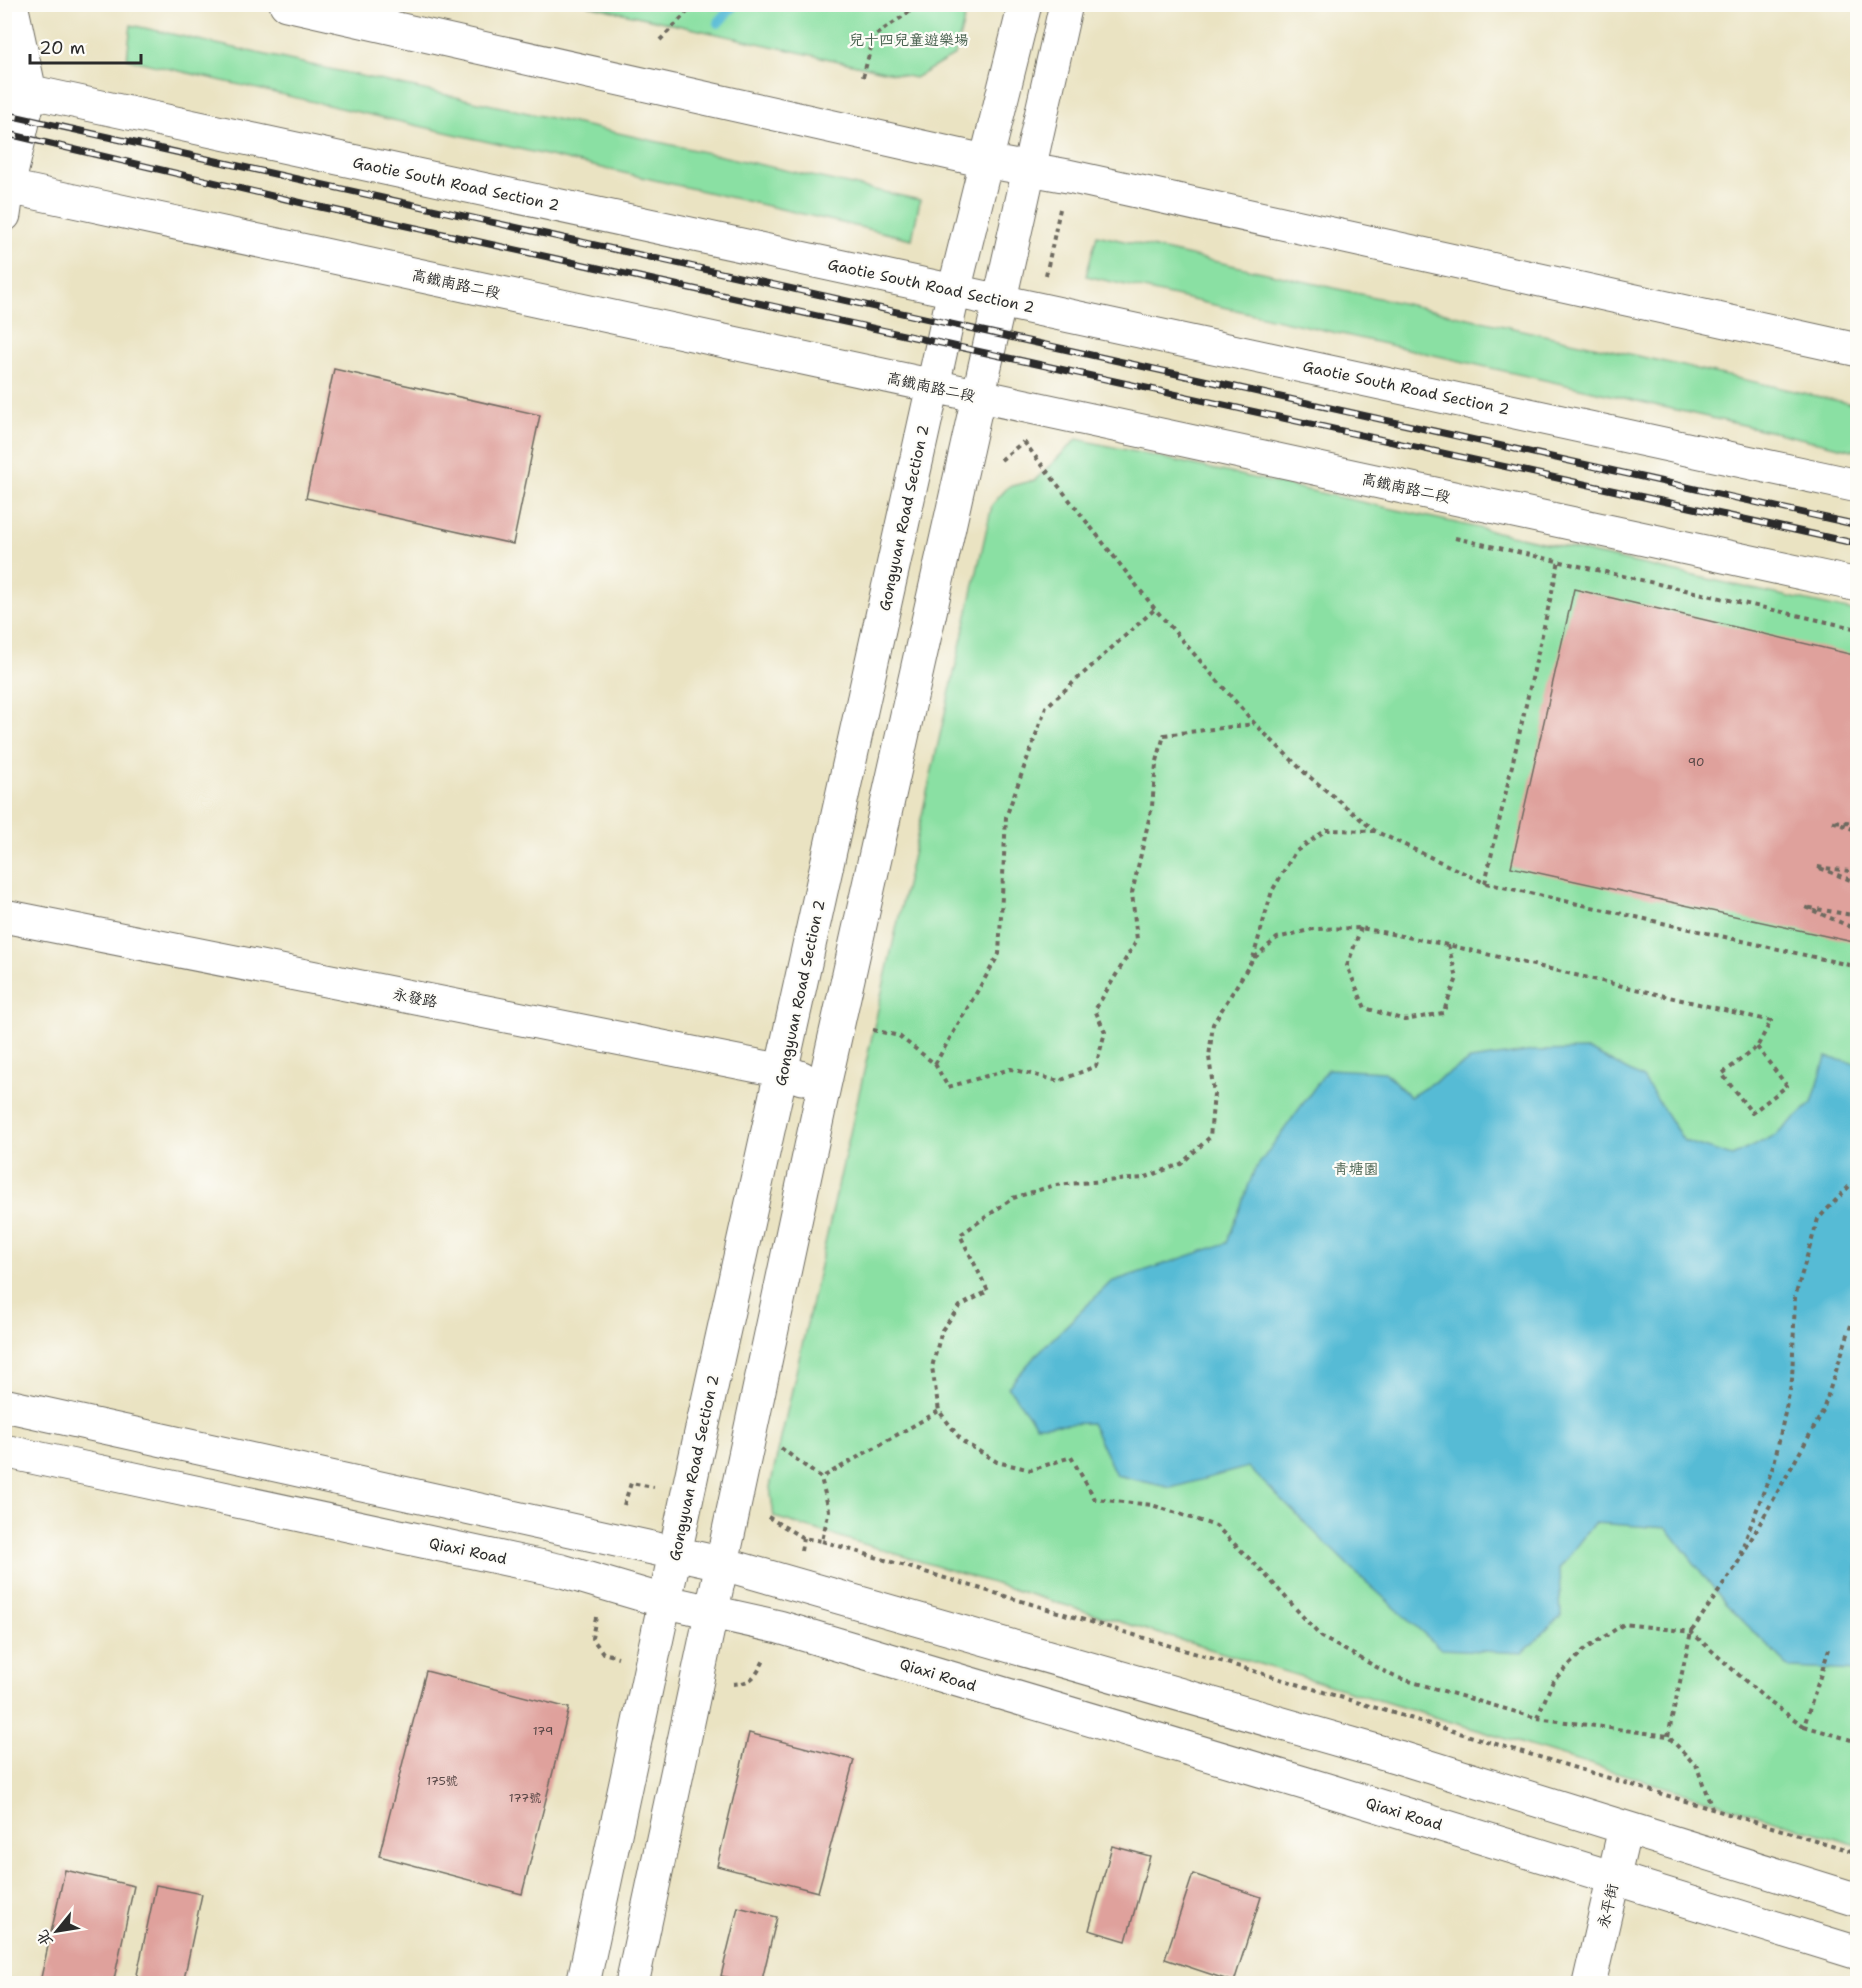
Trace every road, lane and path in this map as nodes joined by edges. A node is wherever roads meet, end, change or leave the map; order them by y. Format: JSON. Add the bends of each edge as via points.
{"nodes":[{"id":1,"x":11,"y":4,"type":"edge"},
{"id":2,"x":286,"y":4,"type":"edge"},
{"id":3,"x":695,"y":4,"type":"edge"},
{"id":4,"x":921,"y":4,"type":"edge"},
{"id":5,"x":1025,"y":4,"type":"edge"},
{"id":6,"x":1066,"y":4,"type":"edge"},
{"id":7,"x":916,"y":6,"type":"edge"},
{"id":8,"x":660,"y":39,"type":"dead end"},
{"id":9,"x":863,"y":77,"type":"dead end"},
{"id":10,"x":17,"y":89,"type":"edge"},
{"id":11,"x":985,"y":161,"type":"junction"},
{"id":12,"x":1027,"y":170,"type":"junction"},
{"id":13,"x":6,"y":196,"type":"edge"},
{"id":14,"x":954,"y":291,"type":"junction"},
{"id":15,"x":998,"y":300,"type":"junction"},
{"id":16,"x":1857,"y":350,"type":"edge"},
{"id":17,"x":933,"y":388,"type":"junction"},
{"id":18,"x":976,"y":397,"type":"junction"},
{"id":19,"x":1036,"y":444,"type":"dead end"},
{"id":20,"x":997,"y":464,"type":"dead end"},
{"id":21,"x":1857,"y":486,"type":"edge"},
{"id":22,"x":1443,"y":535,"type":"dead end"},
{"id":23,"x":1560,"y":561,"type":"junction"},
{"id":24,"x":1857,"y":585,"type":"edge"},
{"id":25,"x":1857,"y":629,"type":"edge"},
{"id":26,"x":1255,"y":724,"type":"junction"},
{"id":27,"x":1857,"y":823,"type":"edge"},
{"id":28,"x":1375,"y":831,"type":"junction"},
{"id":29,"x":1857,"y":831,"type":"edge"},
{"id":30,"x":1857,"y":872,"type":"edge"},
{"id":31,"x":1485,"y":883,"type":"junction"},
{"id":32,"x":1857,"y":883,"type":"edge"},
{"id":33,"x":4,"y":916,"type":"edge"},
{"id":34,"x":1857,"y":916,"type":"edge"},
{"id":35,"x":1361,"y":928,"type":"junction"},
{"id":36,"x":1857,"y":930,"type":"edge"},
{"id":37,"x":1448,"y":945,"type":"junction"},
{"id":38,"x":1253,"y":959,"type":"junction"},
{"id":39,"x":1857,"y":967,"type":"edge"},
{"id":40,"x":870,"y":1029,"type":"dead end"},
{"id":41,"x":1757,"y":1047,"type":"junction"},
{"id":42,"x":935,"y":1064,"type":"junction"},
{"id":43,"x":783,"y":1071,"type":"junction"},
{"id":44,"x":824,"y":1086,"type":"junction"},
{"id":45,"x":1857,"y":1177,"type":"edge"},
{"id":46,"x":1857,"y":1304,"type":"edge"},
{"id":47,"x":4,"y":1405,"type":"edge"},
{"id":48,"x":939,"y":1411,"type":"junction"},
{"id":49,"x":774,"y":1443,"type":"dead end"},
{"id":50,"x":4,"y":1450,"type":"edge"},
{"id":51,"x":821,"y":1478,"type":"junction"},
{"id":52,"x":764,"y":1515,"type":"dead end"},
{"id":53,"x":822,"y":1541,"type":"junction"},
{"id":54,"x":675,"y":1553,"type":"junction"},
{"id":55,"x":720,"y":1563,"type":"junction"},
{"id":56,"x":1736,"y":1566,"type":"junction"},
{"id":57,"x":667,"y":1602,"type":"junction"},
{"id":58,"x":712,"y":1611,"type":"junction"},
{"id":59,"x":1690,"y":1632,"type":"junction"},
{"id":60,"x":1829,"y":1649,"type":"dead end"},
{"id":61,"x":1537,"y":1718,"type":"junction"},
{"id":62,"x":1804,"y":1726,"type":"junction"},
{"id":63,"x":1668,"y":1737,"type":"junction"},
{"id":64,"x":1857,"y":1742,"type":"edge"},
{"id":65,"x":1713,"y":1809,"type":"junction"},
{"id":66,"x":1625,"y":1828,"type":"junction"},
{"id":67,"x":1857,"y":1853,"type":"edge"},
{"id":68,"x":1615,"y":1878,"type":"junction"},
{"id":69,"x":1857,"y":1900,"type":"edge"},
{"id":70,"x":1857,"y":1953,"type":"edge"},
{"id":71,"x":583,"y":1983,"type":"edge"},
{"id":72,"x":632,"y":1983,"type":"edge"},
{"id":73,"x":1589,"y":1983,"type":"edge"}],
"edges":[{"from":1,"to":10,"type":"street"},
{"from":2,"to":11,"type":"street"},
{"from":3,"to":8,"type":"path"},
{"from":4,"to":7,"type":"path"},
{"from":5,"to":11,"type":"street","name":"Gongyuan Road Section 2"},
{"from":6,"to":12,"type":"street"},
{"from":7,"to":9,"type":"path","via":[[874,36]]},
{"from":10,"to":13,"type":"street"},
{"from":10,"to":14,"type":"street","name":"Gaotie South Road Section 2"},
{"from":11,"to":12,"type":"street"},
{"from":11,"to":14,"type":"street","name":"Gongyuan Road Section 2"},
{"from":12,"to":15,"type":"street"},
{"from":12,"to":16,"type":"street"},
{"from":13,"to":17,"type":"street","name":"高鐵南路二段"},
{"from":14,"to":15,"type":"street","name":"Gaotie South Road Section 2"},
{"from":14,"to":17,"type":"street","name":"Gongyuan Road Section 2"},
{"from":15,"to":18,"type":"street"},
{"from":15,"to":21,"type":"street","name":"Gaotie South Road Section 2"},
{"from":17,"to":18,"type":"street","name":"高鐵南路二段"},
{"from":17,"to":43,"type":"street","name":"Gongyuan Road Section 2"},
{"from":18,"to":24,"type":"street","name":"高鐵南路二段"},
{"from":18,"to":44,"type":"street"},
{"from":19,"to":20,"type":"path","via":[[1024,441]]},
{"from":22,"to":23,"type":"path"},
{"from":23,"to":25,"type":"path"},
{"from":23,"to":31,"type":"path"},
{"from":26,"to":28,"type":"path"},
{"from":26,"to":42,"type":"path","via":[[1164,735],[1132,893],[1137,939],[1095,1010],[1105,1032],[1096,1066],[1059,1081],[1011,1069],[948,1087]]},
{"from":26,"to":42,"type":"path","via":[[1155,609],[1046,707],[1006,817],[999,954]]},
{"from":27,"to":29,"type":"path","via":[[1832,821]]},
{"from":28,"to":31,"type":"path"},
{"from":28,"to":38,"type":"path","via":[[1326,830],[1295,852],[1272,891]]},
{"from":30,"to":32,"type":"path","via":[[1817,867]]},
{"from":31,"to":39,"type":"path"},
{"from":33,"to":43,"type":"street","name":"永發路"},
{"from":34,"to":36,"type":"path","via":[[1805,908]]},
{"from":35,"to":37,"type":"path"},
{"from":35,"to":37,"type":"path","via":[[1347,966],[1365,1008],[1405,1020],[1443,1013],[1457,978]]},
{"from":35,"to":38,"type":"path","via":[[1313,929],[1277,938]]},
{"from":37,"to":41,"type":"path","via":[[1771,1021]]},
{"from":38,"to":48,"type":"path","via":[[1213,1024],[1209,1057],[1214,1094],[1210,1137],[1181,1164],[1143,1178],[1056,1185],[1013,1198],[960,1235],[988,1291],[960,1306],[942,1330],[932,1367]]},
{"from":40,"to":42,"type":"path","via":[[899,1036]]},
{"from":41,"to":41,"type":"path","via":[[1722,1074],[1752,1113],[1787,1086]]},
{"from":43,"to":44,"type":"street","name":"永發路"},
{"from":43,"to":54,"type":"street","name":"Gongyuan Road Section 2"},
{"from":44,"to":55,"type":"street"},
{"from":45,"to":56,"type":"path","via":[[1818,1219],[1795,1297],[1792,1380],[1774,1464]]},
{"from":46,"to":56,"type":"path","via":[[1822,1413]]},
{"from":47,"to":54,"type":"street"},
{"from":48,"to":51,"type":"path"},
{"from":48,"to":61,"type":"path","via":[[962,1441],[997,1462],[1031,1470],[1071,1457],[1095,1499],[1152,1505],[1216,1526],[1321,1637],[1395,1677]]},
{"from":49,"to":51,"type":"path"},
{"from":50,"to":57,"type":"street","name":"Qiaxi Road","via":[[562,1571]]},
{"from":51,"to":53,"type":"path","via":[[829,1510]]},
{"from":52,"to":53,"type":"path","via":[[803,1538]]},
{"from":53,"to":65,"type":"path"},
{"from":54,"to":55,"type":"street"},
{"from":54,"to":57,"type":"street","name":"Gongyuan Road Section 2"},
{"from":55,"to":58,"type":"street"},
{"from":55,"to":66,"type":"street","via":[[1398,1757]]},
{"from":56,"to":59,"type":"path"},
{"from":57,"to":58,"type":"street","name":"Qiaxi Road"},
{"from":57,"to":71,"type":"street","name":"Gongyuan Road Section 2"},
{"from":58,"to":68,"type":"street","name":"Qiaxi Road","via":[[779,1627]]},
{"from":58,"to":72,"type":"street"},
{"from":59,"to":61,"type":"path","via":[[1624,1624],[1584,1650],[1553,1681]]},
{"from":59,"to":62,"type":"path","via":[[1768,1701]]},
{"from":59,"to":63,"type":"path"},
{"from":60,"to":62,"type":"path"},
{"from":61,"to":63,"type":"path"},
{"from":62,"to":64,"type":"path"},
{"from":63,"to":65,"type":"path","via":[[1697,1767]]},
{"from":65,"to":67,"type":"path"},
{"from":66,"to":68,"type":"street","name":"永平街"},
{"from":66,"to":69,"type":"street"},
{"from":68,"to":70,"type":"street","name":"Qiaxi Road"},
{"from":68,"to":73,"type":"street","name":"永平街"}]}
